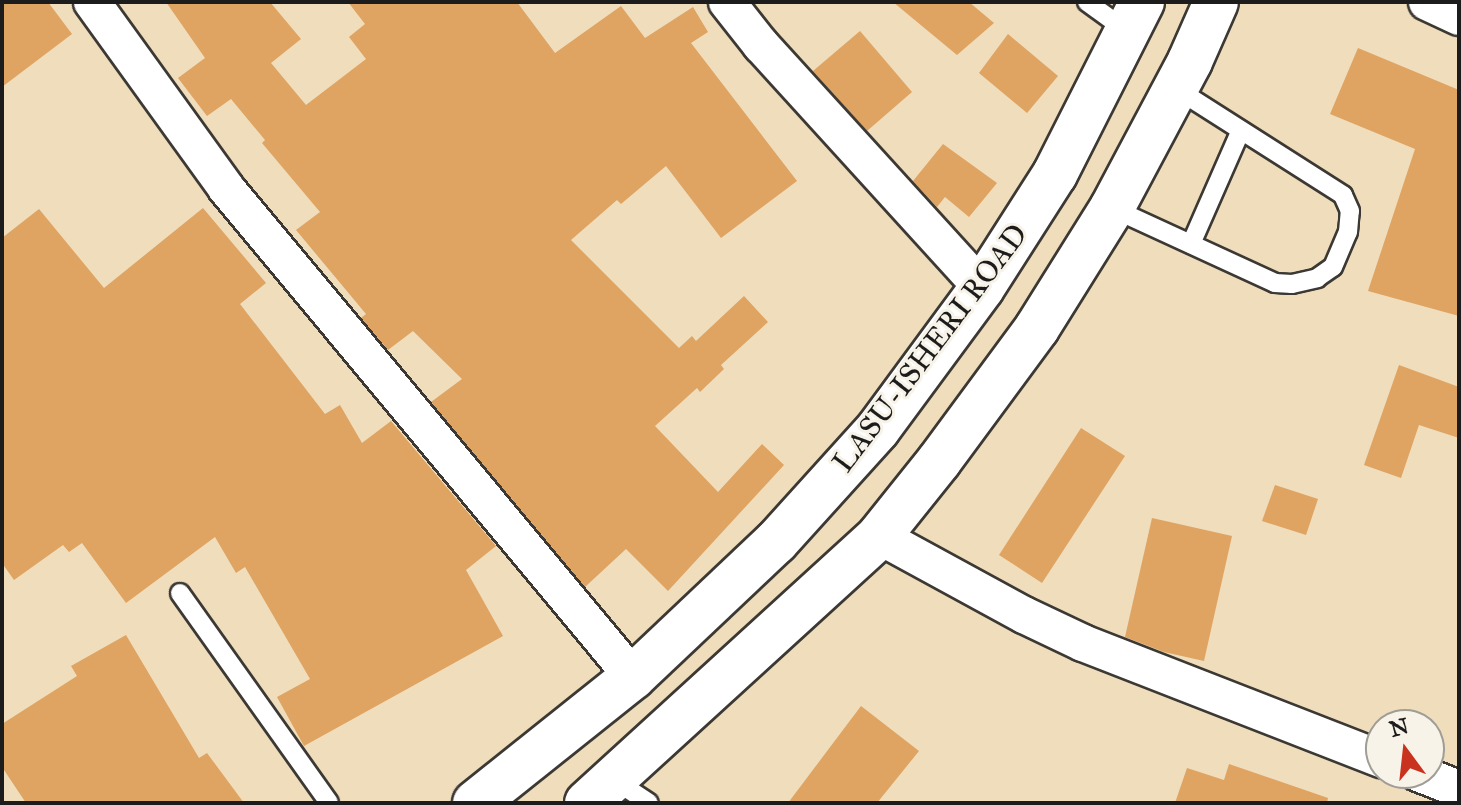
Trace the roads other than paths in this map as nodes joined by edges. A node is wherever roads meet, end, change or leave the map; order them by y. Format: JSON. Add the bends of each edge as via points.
{"nodes":[{"id":1,"x":92,"y":2,"type":"edge"},
{"id":2,"x":727,"y":2,"type":"edge"},
{"id":3,"x":1087,"y":2,"type":"edge"},
{"id":4,"x":1216,"y":2,"type":"edge"},
{"id":5,"x":1427,"y":2,"type":"edge"},
{"id":6,"x":1136,"y":17,"type":"edge"},
{"id":7,"x":1459,"y":17,"type":"edge"},
{"id":8,"x":1175,"y":88,"type":"junction"},
{"id":9,"x":1241,"y":130,"type":"junction"},
{"id":10,"x":1112,"y":208,"type":"junction"},
{"id":11,"x":1191,"y":244,"type":"junction"},
{"id":12,"x":982,"y":288,"type":"junction"},
{"id":13,"x":879,"y":536,"type":"junction"},
{"id":14,"x":180,"y":593,"type":"dead end"},
{"id":15,"x":633,"y":677,"type":"junction"},
{"id":16,"x":1365,"y":753,"type":"edge"},
{"id":17,"x":600,"y":791,"type":"edge"},
{"id":18,"x":329,"y":803,"type":"edge"},
{"id":19,"x":475,"y":803,"type":"edge"},
{"id":20,"x":649,"y":803,"type":"edge"}],
"edges":[{"from":1,"to":15,"type":"street","via":[[226,188]]},
{"from":2,"to":12,"type":"street"},
{"from":3,"to":6,"type":"lane"},
{"from":4,"to":8,"type":"main road"},
{"from":5,"to":7,"type":"street"},
{"from":6,"to":12,"type":"main road","name":"LASU-ISHERI ROAD","via":[[1055,174]]},
{"from":8,"to":9,"type":"lane"},
{"from":8,"to":10,"type":"main road"},
{"from":9,"to":11,"type":"lane"},
{"from":9,"to":11,"type":"lane","via":[[1343,195],[1350,211],[1348,232],[1333,267],[1317,278],[1275,283]]},
{"from":10,"to":11,"type":"lane"},
{"from":10,"to":13,"type":"main road","via":[[1037,328]]},
{"from":12,"to":15,"type":"main road","name":"LASU-ISHERI ROAD","via":[[878,429],[787,531]]},
{"from":13,"to":16,"type":"street","via":[[1083,643]]},
{"from":13,"to":17,"type":"main road"},
{"from":14,"to":18,"type":"lane"},
{"from":15,"to":19,"type":"main road","name":"LASU-ISHERI ROAD"},
{"from":17,"to":20,"type":"lane"}]}
